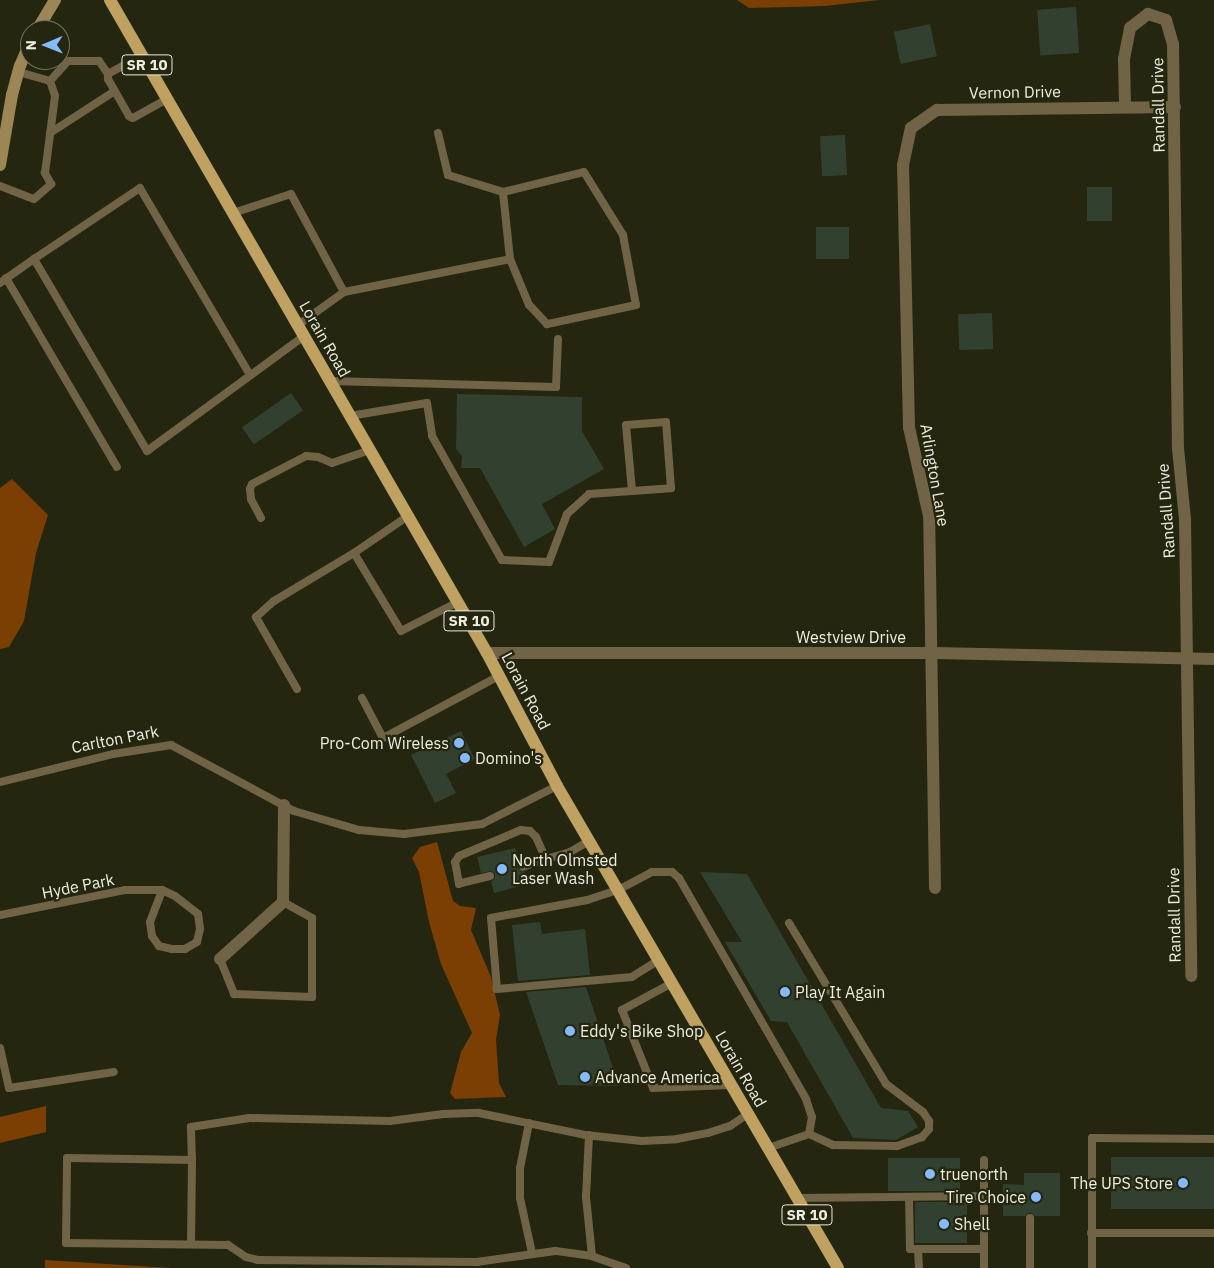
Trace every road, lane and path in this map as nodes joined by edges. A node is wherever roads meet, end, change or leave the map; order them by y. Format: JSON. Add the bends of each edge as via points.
{"nodes":[{"id":1,"x":55,"y":0,"type":"edge"},
{"id":2,"x":110,"y":0,"type":"edge"},
{"id":3,"x":43,"y":20,"type":"edge"},
{"id":4,"x":142,"y":55,"type":"junction"},
{"id":5,"x":20,"y":67,"type":"edge"},
{"id":6,"x":18,"y":72,"type":"junction"},
{"id":7,"x":108,"y":74,"type":"junction"},
{"id":8,"x":50,"y":81,"type":"junction"},
{"id":9,"x":115,"y":91,"type":"junction"},
{"id":10,"x":167,"y":99,"type":"junction"},
{"id":11,"x":1125,"y":106,"type":"junction"},
{"id":12,"x":1175,"y":107,"type":"junction"},
{"id":13,"x":911,"y":128,"type":"joint"},
{"id":14,"x":50,"y":133,"type":"junction"},
{"id":15,"x":438,"y":134,"type":"dead end"},
{"id":16,"x":0,"y":165,"type":"edge"},
{"id":17,"x":0,"y":186,"type":"edge"},
{"id":18,"x":502,"y":192,"type":"junction"},
{"id":19,"x":233,"y":213,"type":"junction"},
{"id":20,"x":510,"y":258,"type":"junction"},
{"id":21,"x":34,"y":259,"type":"junction"},
{"id":22,"x":3,"y":280,"type":"edge"},
{"id":23,"x":344,"y":292,"type":"junction"},
{"id":24,"x":301,"y":331,"type":"junction"},
{"id":25,"x":558,"y":340,"type":"dead end"},
{"id":26,"x":250,"y":375,"type":"junction"},
{"id":27,"x":330,"y":381,"type":"junction"},
{"id":28,"x":350,"y":416,"type":"junction"},
{"id":29,"x":370,"y":450,"type":"junction"},
{"id":30,"x":117,"y":467,"type":"dead end"},
{"id":31,"x":632,"y":491,"type":"junction"},
{"id":32,"x":408,"y":516,"type":"junction"},
{"id":33,"x":261,"y":518,"type":"dead end"},
{"id":34,"x":354,"y":553,"type":"junction"},
{"id":35,"x":458,"y":602,"type":"junction"},
{"id":36,"x":487,"y":653,"type":"junction"},
{"id":37,"x":933,"y":653,"type":"junction"},
{"id":38,"x":1187,"y":659,"type":"junction"},
{"id":39,"x":1214,"y":659,"type":"edge"},
{"id":40,"x":499,"y":676,"type":"junction"},
{"id":41,"x":298,"y":689,"type":"dead end"},
{"id":42,"x":362,"y":698,"type":"dead end"},
{"id":43,"x":0,"y":782,"type":"edge"},
{"id":44,"x":557,"y":786,"type":"junction"},
{"id":45,"x":284,"y":805,"type":"junction"},
{"id":46,"x":589,"y":841,"type":"junction"},
{"id":47,"x":546,"y":859,"type":"junction"},
{"id":48,"x":523,"y":866,"type":"dead end"},
{"id":49,"x":490,"y":876,"type":"dead end"},
{"id":50,"x":935,"y":888,"type":"dead end"},
{"id":51,"x":162,"y":890,"type":"junction"},
{"id":52,"x":618,"y":890,"type":"junction"},
{"id":53,"x":283,"y":902,"type":"junction"},
{"id":54,"x":0,"y":915,"type":"edge"},
{"id":55,"x":789,"y":923,"type":"dead end"},
{"id":56,"x":220,"y":959,"type":"joint"},
{"id":57,"x":659,"y":960,"type":"junction"},
{"id":58,"x":1190,"y":976,"type":"dead end"},
{"id":59,"x":672,"y":983,"type":"junction"},
{"id":60,"x":0,"y":1048,"type":"edge"},
{"id":61,"x":114,"y":1072,"type":"dead end"},
{"id":62,"x":731,"y":1085,"type":"junction"},
{"id":63,"x":9,"y":1088,"type":"junction"},
{"id":64,"x":0,"y":1091,"type":"edge"},
{"id":65,"x":748,"y":1114,"type":"junction"},
{"id":66,"x":528,"y":1124,"type":"junction"},
{"id":67,"x":809,"y":1134,"type":"junction"},
{"id":68,"x":589,"y":1135,"type":"junction"},
{"id":69,"x":1214,"y":1139,"type":"edge"},
{"id":70,"x":768,"y":1148,"type":"junction"},
{"id":71,"x":192,"y":1160,"type":"junction"},
{"id":72,"x":984,"y":1160,"type":"dead end"},
{"id":73,"x":984,"y":1196,"type":"junction"},
{"id":74,"x":909,"y":1197,"type":"junction"},
{"id":75,"x":797,"y":1198,"type":"junction"},
{"id":76,"x":1030,"y":1218,"type":"dead end"},
{"id":77,"x":1091,"y":1233,"type":"junction"},
{"id":78,"x":1214,"y":1233,"type":"edge"},
{"id":79,"x":191,"y":1244,"type":"junction"},
{"id":80,"x":918,"y":1249,"type":"junction"},
{"id":81,"x":984,"y":1249,"type":"junction"},
{"id":82,"x":532,"y":1253,"type":"junction"},
{"id":83,"x":592,"y":1256,"type":"junction"},
{"id":84,"x":626,"y":1268,"type":"edge"},
{"id":85,"x":838,"y":1268,"type":"edge"},
{"id":86,"x":919,"y":1268,"type":"edge"},
{"id":87,"x":984,"y":1268,"type":"edge"},
{"id":88,"x":1030,"y":1268,"type":"edge"},
{"id":89,"x":1092,"y":1268,"type":"edge"}],
"edges":[{"from":1,"to":3,"type":"main road"},
{"from":2,"to":4,"type":"main road","name":"Lorain Road","number":"SR 10"},
{"from":4,"to":7,"type":"lane"},
{"from":4,"to":10,"type":"main road","name":"Lorain Road","number":"SR 10"},
{"from":5,"to":6,"type":"main road"},
{"from":6,"to":8,"type":"lane"},
{"from":6,"to":16,"type":"main road"},
{"from":7,"to":8,"type":"lane","via":[[99,61],[68,61]]},
{"from":7,"to":9,"type":"lane"},
{"from":8,"to":14,"type":"lane","via":[[55,96]]},
{"from":9,"to":10,"type":"lane","via":[[128,116],[133,118]]},
{"from":9,"to":14,"type":"lane"},
{"from":10,"to":19,"type":"main road","name":"Lorain Road","number":"SR 10"},
{"from":11,"to":12,"type":"street","name":"Vernon Drive"},
{"from":11,"to":12,"type":"street","name":"Randall Drive","via":[[1124,59],[1130,28],[1148,14],[1166,20],[1174,44]]},
{"from":11,"to":13,"type":"street","name":"Vernon Drive","via":[[937,110]]},
{"from":12,"to":38,"type":"street","name":"Randall Drive","via":[[1178,448],[1185,519]]},
{"from":13,"to":37,"type":"street","name":"Arlington Lane","via":[[903,165],[909,427],[929,516]]},
{"from":14,"to":17,"type":"lane","via":[[44,173],[51,184],[34,199]]},
{"from":15,"to":18,"type":"lane","via":[[448,175]]},
{"from":18,"to":20,"type":"lane"},
{"from":18,"to":20,"type":"lane","via":[[584,172],[623,235],[636,304],[547,324],[529,305]]},
{"from":19,"to":23,"type":"lane","via":[[291,194]]},
{"from":19,"to":24,"type":"main road","name":"Lorain Road","number":"SR 10"},
{"from":20,"to":23,"type":"lane"},
{"from":21,"to":22,"type":"lane"},
{"from":21,"to":26,"type":"lane","via":[[140,188]]},
{"from":21,"to":26,"type":"lane","via":[[147,451]]},
{"from":22,"to":30,"type":"lane"},
{"from":23,"to":24,"type":"lane"},
{"from":24,"to":26,"type":"lane"},
{"from":24,"to":27,"type":"main road","name":"Lorain Road","number":"SR 10"},
{"from":25,"to":27,"type":"lane","via":[[556,387]]},
{"from":27,"to":28,"type":"main road","name":"Lorain Road","number":"SR 10"},
{"from":28,"to":29,"type":"main road","name":"Lorain Road","number":"SR 10"},
{"from":28,"to":31,"type":"lane","via":[[427,403],[432,436],[502,560],[549,562],[567,514],[589,494]]},
{"from":29,"to":32,"type":"main road","name":"Lorain Road","number":"SR 10"},
{"from":29,"to":33,"type":"lane","via":[[332,463],[306,456],[252,484],[251,499]]},
{"from":31,"to":31,"type":"lane","via":[[671,488],[666,422],[626,424]]},
{"from":32,"to":34,"type":"lane"},
{"from":32,"to":35,"type":"main road","name":"Lorain Road","number":"SR 10"},
{"from":34,"to":35,"type":"lane","via":[[401,631]]},
{"from":34,"to":41,"type":"lane","via":[[274,601],[256,617]]},
{"from":35,"to":36,"type":"main road","name":"Lorain Road","number":"SR 10"},
{"from":36,"to":37,"type":"street","name":"Westview Drive"},
{"from":36,"to":40,"type":"main road","name":"Lorain Road","number":"SR 10"},
{"from":37,"to":38,"type":"street","name":"Westview Drive"},
{"from":37,"to":50,"type":"street","name":"Arlington Lane"},
{"from":38,"to":39,"type":"street","name":"Westview Drive"},
{"from":38,"to":58,"type":"street","name":"Randall Drive"},
{"from":40,"to":42,"type":"lane","via":[[383,738]]},
{"from":40,"to":44,"type":"main road","name":"Lorain Road","number":"SR 10"},
{"from":43,"to":45,"type":"lane","name":"Carlton Park","via":[[113,754],[171,745]]},
{"from":44,"to":45,"type":"lane","name":"Carlton Park","via":[[482,824],[404,834],[359,830],[294,811]]},
{"from":44,"to":46,"type":"main road","name":"Lorain Road","number":"SR 10"},
{"from":45,"to":53,"type":"street"},
{"from":46,"to":47,"type":"lane","via":[[570,852]]},
{"from":46,"to":52,"type":"main road","name":"Lorain Road","number":"SR 10"},
{"from":47,"to":48,"type":"lane"},
{"from":47,"to":49,"type":"lane","via":[[530,831],[521,830],[459,856],[455,862],[459,884]]},
{"from":51,"to":51,"type":"lane","name":"Hyde Park","via":[[176,896],[198,914],[200,929],[197,942],[185,949],[159,946],[152,936],[150,922]]},
{"from":51,"to":54,"type":"lane","name":"Hyde Park","via":[[125,890]]},
{"from":52,"to":57,"type":"main road","name":"Lorain Road","number":"SR 10"},
{"from":52,"to":57,"type":"lane","via":[[587,900],[491,918],[497,989],[632,976]]},
{"from":52,"to":67,"type":"lane","via":[[652,872],[672,872],[679,878],[806,1099],[812,1117]]},
{"from":53,"to":56,"type":"street"},
{"from":53,"to":56,"type":"lane","via":[[312,918],[312,997],[234,994]]},
{"from":55,"to":67,"type":"lane","via":[[886,1084],[923,1112],[929,1121],[929,1129],[922,1136],[897,1146],[833,1145]]},
{"from":57,"to":59,"type":"main road","name":"Lorain Road","number":"SR 10"},
{"from":59,"to":62,"type":"main road","name":"Lorain Road","number":"SR 10"},
{"from":59,"to":62,"type":"lane","via":[[622,1010],[653,1088]]},
{"from":60,"to":63,"type":"lane"},
{"from":61,"to":63,"type":"lane"},
{"from":62,"to":65,"type":"main road","name":"Lorain Road","number":"SR 10"},
{"from":63,"to":64,"type":"lane"},
{"from":65,"to":68,"type":"lane","via":[[730,1126],[677,1139],[642,1141]]},
{"from":65,"to":70,"type":"main road","name":"Lorain Road","number":"SR 10"},
{"from":66,"to":68,"type":"lane"},
{"from":66,"to":71,"type":"lane","via":[[479,1114],[444,1114],[390,1121],[249,1118],[191,1127]]},
{"from":66,"to":82,"type":"lane","via":[[520,1168],[520,1198]]},
{"from":67,"to":70,"type":"lane"},
{"from":68,"to":83,"type":"lane","via":[[586,1197]]},
{"from":69,"to":77,"type":"lane","via":[[1092,1138]]},
{"from":70,"to":75,"type":"main road","name":"Lorain Road","number":"SR 10"},
{"from":71,"to":79,"type":"lane"},
{"from":71,"to":79,"type":"lane","via":[[67,1158],[66,1243]]},
{"from":72,"to":73,"type":"lane"},
{"from":73,"to":74,"type":"lane"},
{"from":73,"to":81,"type":"lane"},
{"from":74,"to":75,"type":"lane"},
{"from":74,"to":80,"type":"lane","via":[[910,1249]]},
{"from":75,"to":85,"type":"main road","name":"Lorain Road","number":"SR 10"},
{"from":76,"to":88,"type":"lane"},
{"from":77,"to":78,"type":"lane"},
{"from":77,"to":89,"type":"lane"},
{"from":79,"to":82,"type":"lane","via":[[228,1245],[258,1260],[477,1262]]},
{"from":80,"to":81,"type":"lane"},
{"from":80,"to":86,"type":"lane"},
{"from":81,"to":87,"type":"lane"},
{"from":82,"to":83,"type":"lane","via":[[555,1250]]},
{"from":83,"to":84,"type":"lane"}]}
